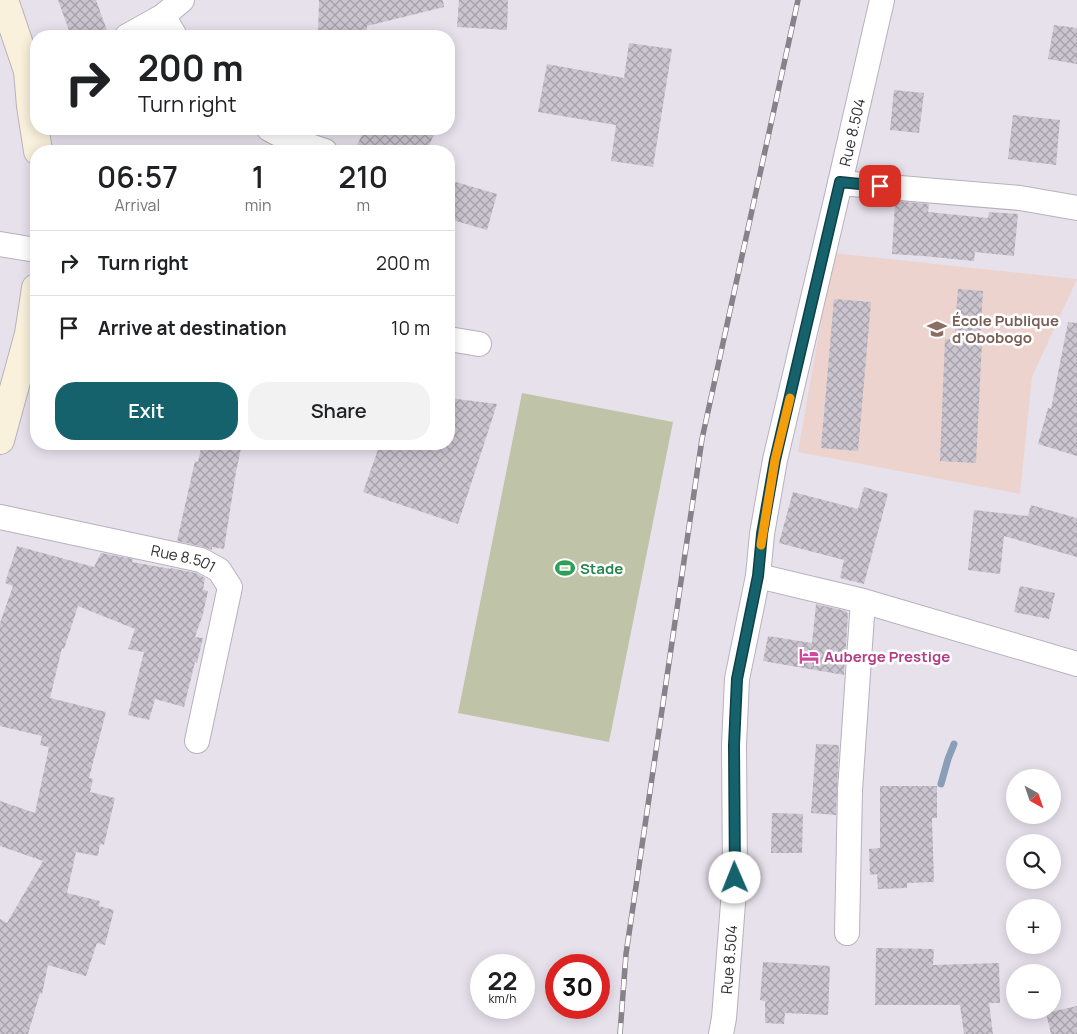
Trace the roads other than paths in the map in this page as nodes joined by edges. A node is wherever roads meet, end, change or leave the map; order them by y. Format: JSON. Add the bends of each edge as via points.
{"nodes":[{"id":1,"x":182,"y":0,"type":"edge"},
{"id":2,"x":882,"y":0,"type":"edge"},
{"id":3,"x":3,"y":1,"type":"edge"},
{"id":4,"x":163,"y":16,"type":"junction"},
{"id":5,"x":138,"y":30,"type":"edge"},
{"id":6,"x":171,"y":30,"type":"edge"},
{"id":7,"x":30,"y":65,"type":"edge"},
{"id":8,"x":280,"y":135,"type":"edge"},
{"id":9,"x":307,"y":145,"type":"edge"},
{"id":10,"x":840,"y":182,"type":"junction"},
{"id":11,"x":1077,"y":208,"type":"edge"},
{"id":12,"x":0,"y":244,"type":"edge"},
{"id":13,"x":30,"y":249,"type":"edge"},
{"id":14,"x":30,"y":327,"type":"edge"},
{"id":15,"x":455,"y":340,"type":"edge"},
{"id":16,"x":479,"y":344,"type":"dead end"},
{"id":17,"x":0,"y":440,"type":"edge"},
{"id":18,"x":0,"y":517,"type":"edge"},
{"id":19,"x":758,"y":576,"type":"junction"},
{"id":20,"x":863,"y":601,"type":"junction"},
{"id":21,"x":1077,"y":664,"type":"edge"},
{"id":22,"x":197,"y":741,"type":"dead end"},
{"id":23,"x":847,"y":933,"type":"dead end"},
{"id":24,"x":721,"y":1034,"type":"edge"}],
"edges":[{"from":1,"to":4,"type":"street"},
{"from":2,"to":10,"type":"street","name":"Rue 8.504"},
{"from":3,"to":7,"type":"main road"},
{"from":4,"to":5,"type":"street"},
{"from":4,"to":6,"type":"street"},
{"from":8,"to":9,"type":"street"},
{"from":10,"to":11,"type":"street","via":[[1020,198]]},
{"from":10,"to":19,"type":"street","name":"Rue 8.504","via":[[775,460]]},
{"from":12,"to":13,"type":"street"},
{"from":14,"to":17,"type":"main road"},
{"from":15,"to":16,"type":"street"},
{"from":18,"to":22,"type":"street","name":"Rue 8.501","via":[[201,560],[219,570],[230,587]]},
{"from":19,"to":20,"type":"street"},
{"from":19,"to":24,"type":"street","name":"Rue 8.504","via":[[737,679],[735,878]]},
{"from":20,"to":21,"type":"street"},
{"from":20,"to":23,"type":"street","via":[[850,790]]}]}
